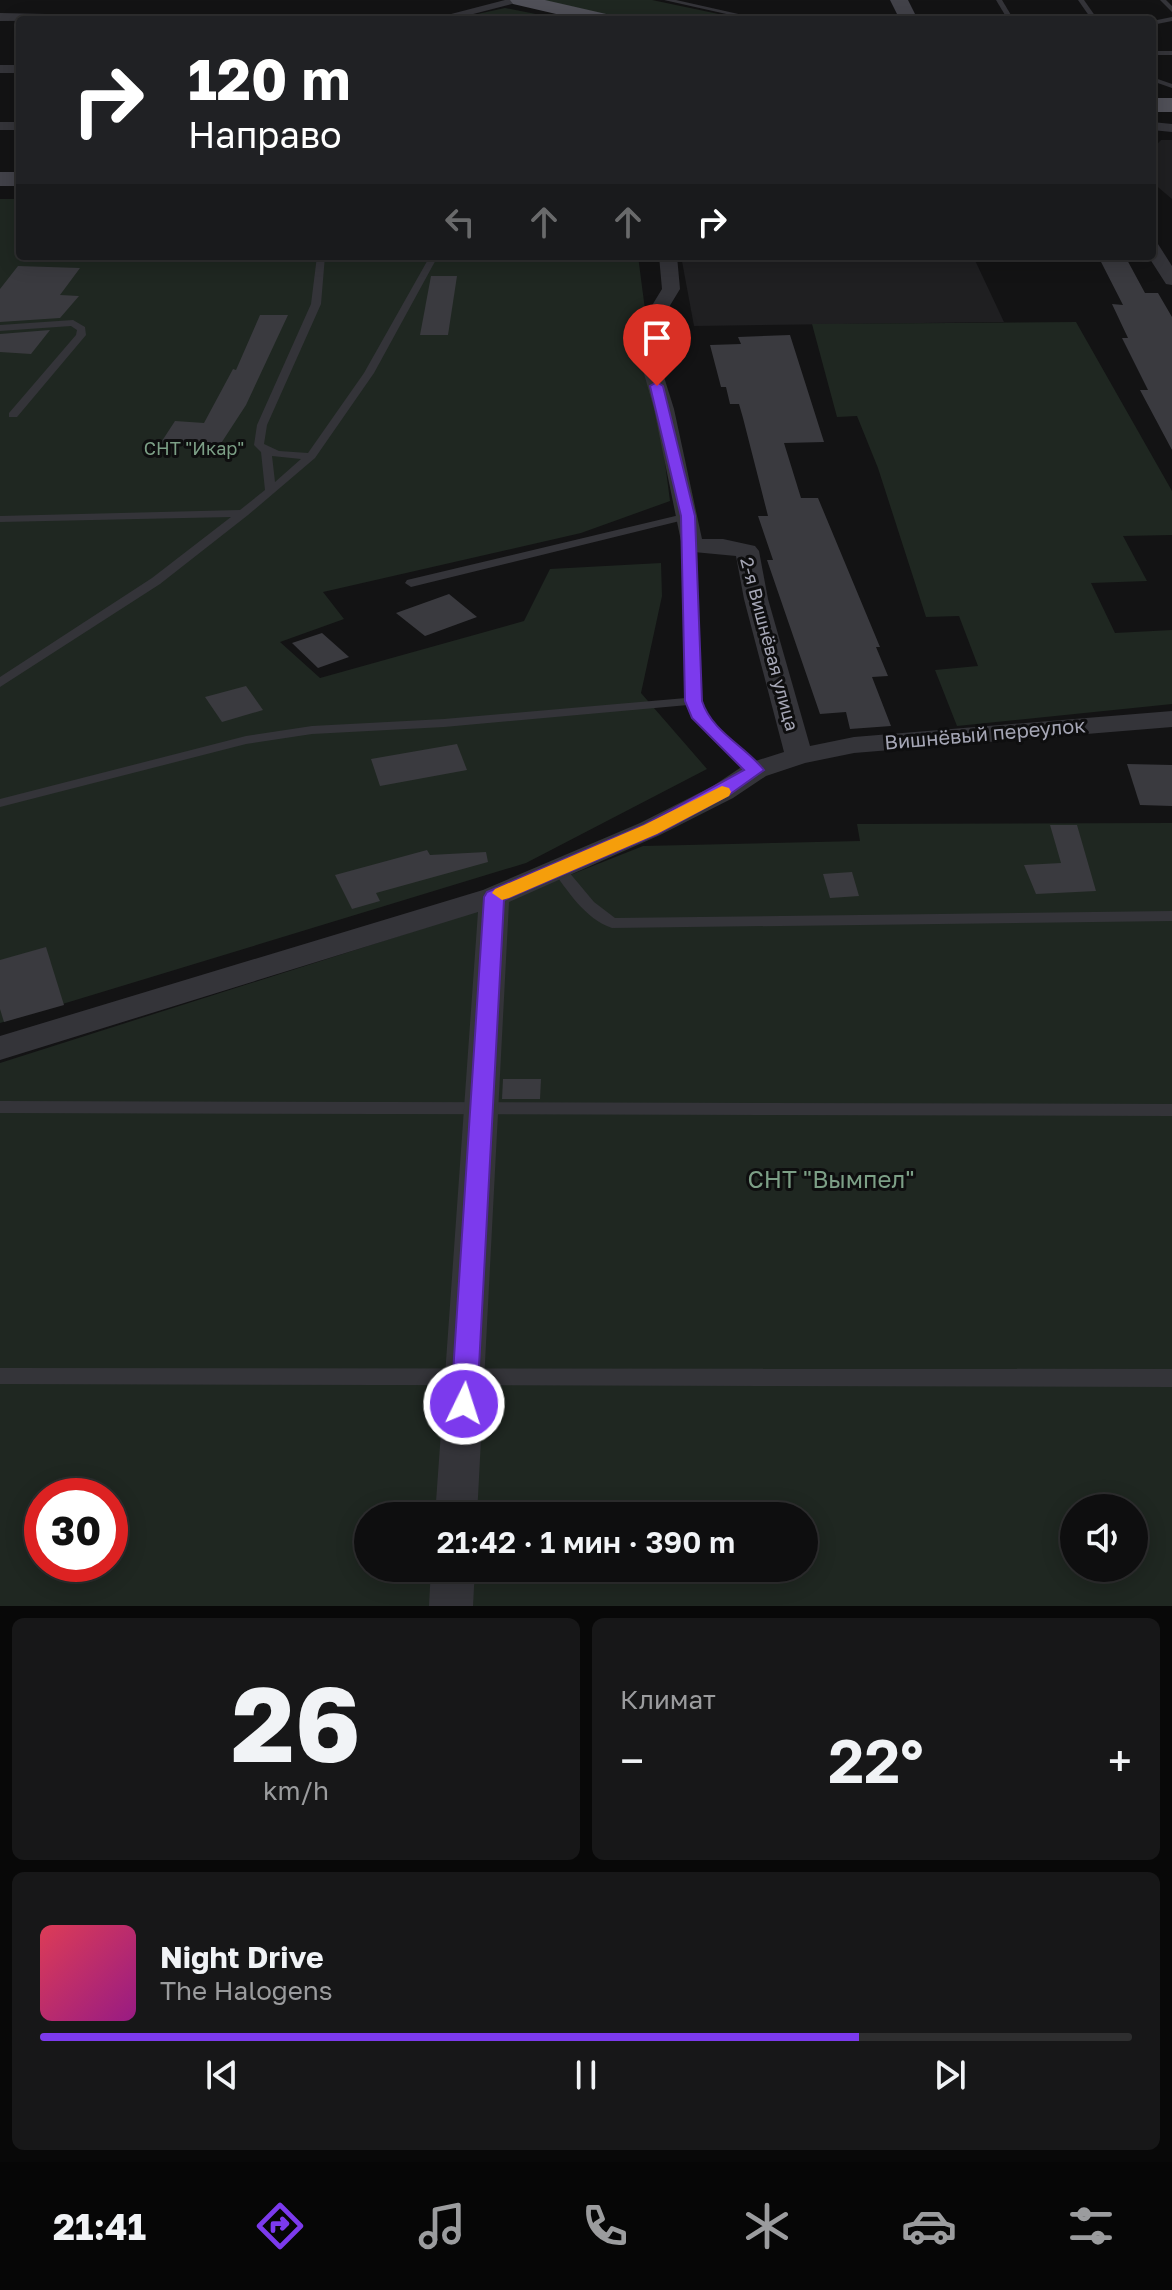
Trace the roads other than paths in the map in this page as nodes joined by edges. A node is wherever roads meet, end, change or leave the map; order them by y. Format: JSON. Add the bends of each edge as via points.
{"nodes":[{"id":1,"x":521,"y":0,"type":"edge"},
{"id":2,"x":667,"y":0,"type":"edge"},
{"id":3,"x":1163,"y":0,"type":"edge"},
{"id":4,"x":1172,"y":10,"type":"edge"},
{"id":5,"x":451,"y":16,"type":"edge"},
{"id":6,"x":591,"y":16,"type":"edge"},
{"id":7,"x":743,"y":16,"type":"edge"},
{"id":8,"x":1156,"y":254,"type":"edge"},
{"id":9,"x":321,"y":260,"type":"edge"},
{"id":10,"x":432,"y":260,"type":"edge"},
{"id":11,"x":668,"y":260,"type":"edge"},
{"id":12,"x":1172,"y":280,"type":"edge"},
{"id":13,"x":0,"y":328,"type":"edge"},
{"id":14,"x":13,"y":415,"type":"dead end"},
{"id":15,"x":266,"y":452,"type":"junction"},
{"id":16,"x":311,"y":456,"type":"junction"},
{"id":17,"x":271,"y":491,"type":"junction"},
{"id":18,"x":245,"y":513,"type":"junction"},
{"id":19,"x":688,"y":516,"type":"junction"},
{"id":20,"x":0,"y":519,"type":"edge"},
{"id":21,"x":691,"y":546,"type":"junction"},
{"id":22,"x":411,"y":583,"type":"dead end"},
{"id":23,"x":0,"y":683,"type":"edge"},
{"id":24,"x":693,"y":701,"type":"junction"},
{"id":25,"x":1172,"y":719,"type":"edge"},
{"id":26,"x":799,"y":756,"type":"junction"},
{"id":27,"x":756,"y":770,"type":"junction"},
{"id":28,"x":0,"y":803,"type":"edge"},
{"id":29,"x":558,"y":868,"type":"junction"},
{"id":30,"x":494,"y":897,"type":"junction"},
{"id":31,"x":1172,"y":916,"type":"edge"},
{"id":32,"x":0,"y":1048,"type":"edge"},
{"id":33,"x":0,"y":1107,"type":"edge"},
{"id":34,"x":483,"y":1108,"type":"junction"},
{"id":35,"x":1172,"y":1110,"type":"edge"},
{"id":36,"x":0,"y":1376,"type":"edge"},
{"id":37,"x":465,"y":1377,"type":"junction"},
{"id":38,"x":1172,"y":1378,"type":"edge"},
{"id":39,"x":457,"y":1502,"type":"edge"},
{"id":40,"x":452,"y":1582,"type":"edge"},
{"id":41,"x":451,"y":1606,"type":"edge"}],
"edges":[{"from":1,"to":5,"type":"street"},
{"from":1,"to":6,"type":"main road"},
{"from":2,"to":7,"type":"lane"},
{"from":3,"to":4,"type":"lane"},
{"from":8,"to":12,"type":"street"},
{"from":9,"to":15,"type":"lane","via":[[316,304],[262,425],[259,445]]},
{"from":10,"to":16,"type":"lane","via":[[369,373]]},
{"from":11,"to":19,"type":"street","via":[[671,289],[651,322],[645,345]]},
{"from":13,"to":14,"type":"lane","via":[[73,323],[82,329]]},
{"from":15,"to":16,"type":"lane"},
{"from":15,"to":17,"type":"lane"},
{"from":16,"to":17,"type":"lane"},
{"from":17,"to":18,"type":"lane"},
{"from":18,"to":20,"type":"lane"},
{"from":18,"to":23,"type":"lane","via":[[156,581]]},
{"from":19,"to":21,"type":"street"},
{"from":19,"to":22,"type":"lane"},
{"from":21,"to":24,"type":"lane"},
{"from":21,"to":26,"type":"street","name":"2-я Вишнёвая улица","via":[[747,551]]},
{"from":24,"to":27,"type":"lane","via":[[717,737]]},
{"from":24,"to":28,"type":"lane","via":[[312,730],[259,738]]},
{"from":25,"to":26,"type":"street","name":"Вишнёвый переулок","via":[[854,745]]},
{"from":26,"to":27,"type":"street","name":"Вишнёвый переулок"},
{"from":27,"to":29,"type":"street","name":"Вишнёвый переулок","via":[[650,829]]},
{"from":29,"to":30,"type":"street","name":"Вишнёвый переулок"},
{"from":29,"to":31,"type":"lane","via":[[589,908],[612,923]]},
{"from":30,"to":32,"type":"street","name":"Вишнёвый переулок"},
{"from":30,"to":34,"type":"street"},
{"from":33,"to":34,"type":"lane"},
{"from":34,"to":35,"type":"lane"},
{"from":34,"to":37,"type":"street"},
{"from":36,"to":37,"type":"lane"},
{"from":37,"to":38,"type":"lane"},
{"from":37,"to":39,"type":"street"},
{"from":40,"to":41,"type":"street"}]}
